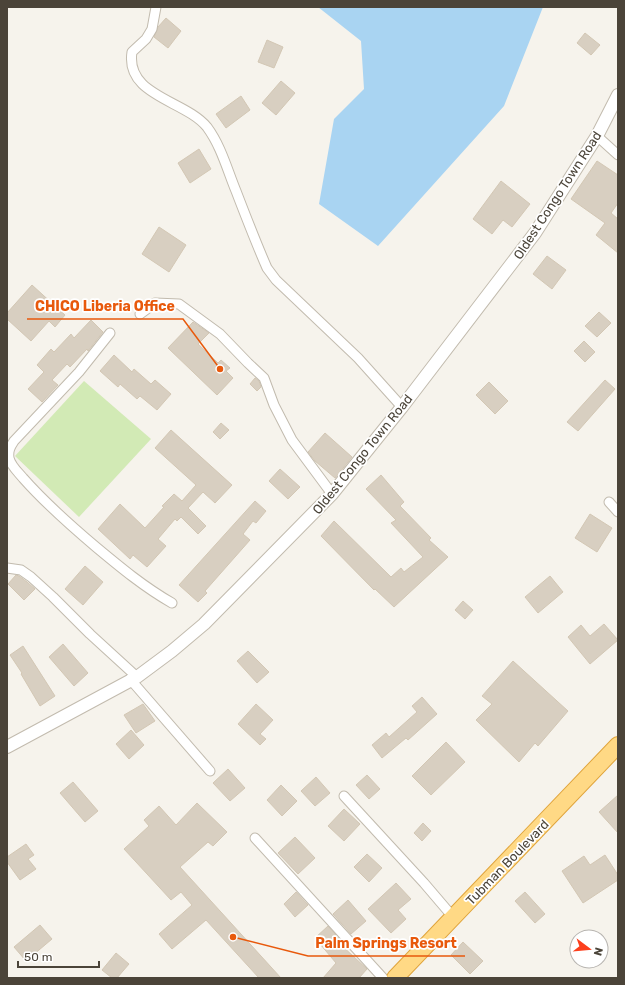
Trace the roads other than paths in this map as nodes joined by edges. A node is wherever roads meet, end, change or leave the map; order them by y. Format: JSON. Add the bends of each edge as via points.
{"nodes":[{"id":1,"x":156,"y":7,"type":"edge"},
{"id":2,"x":618,"y":94,"type":"edge"},
{"id":3,"x":597,"y":136,"type":"junction"},
{"id":4,"x":618,"y":155,"type":"edge"},
{"id":5,"x":140,"y":314,"type":"dead end"},
{"id":6,"x":110,"y":333,"type":"dead end"},
{"id":7,"x":402,"y":407,"type":"junction"},
{"id":8,"x":332,"y":494,"type":"junction"},
{"id":9,"x":609,"y":502,"type":"dead end"},
{"id":10,"x":618,"y":512,"type":"edge"},
{"id":11,"x":7,"y":568,"type":"edge"},
{"id":12,"x":172,"y":603,"type":"dead end"},
{"id":13,"x":134,"y":678,"type":"junction"},
{"id":14,"x":7,"y":747,"type":"edge"},
{"id":15,"x":616,"y":752,"type":"edge"},
{"id":16,"x":210,"y":771,"type":"dead end"},
{"id":17,"x":344,"y":796,"type":"dead end"},
{"id":18,"x":255,"y":838,"type":"dead end"},
{"id":19,"x":453,"y":917,"type":"junction"},
{"id":20,"x":383,"y":978,"type":"edge"},
{"id":21,"x":395,"y":978,"type":"edge"}],
"edges":[{"from":1,"to":7,"type":"street","via":[[152,29],[146,39],[132,52],[131,65],[138,81],[206,126],[226,164],[267,268],[276,280],[358,358]]},
{"from":2,"to":3,"type":"street","name":"Oldest Congo Town Road"},
{"from":3,"to":4,"type":"street"},
{"from":3,"to":7,"type":"street","name":"Oldest Congo Town Road","via":[[535,233]]},
{"from":5,"to":8,"type":"street","via":[[155,303],[178,304],[220,334],[264,378],[292,440]]},
{"from":6,"to":12,"type":"street","via":[[79,372],[14,441],[9,449],[9,456],[11,463],[37,494],[78,532],[126,572]]},
{"from":7,"to":8,"type":"street","name":"Oldest Congo Town Road"},
{"from":8,"to":13,"type":"street","name":"Oldest Congo Town Road","via":[[204,624]]},
{"from":9,"to":10,"type":"street"},
{"from":11,"to":13,"type":"street","via":[[21,570],[31,577]]},
{"from":13,"to":14,"type":"street","name":"Oldest Congo Town Road"},
{"from":13,"to":16,"type":"street"},
{"from":15,"to":19,"type":"highway","name":"Tubman Boulevard"},
{"from":17,"to":19,"type":"street"},
{"from":18,"to":20,"type":"street"},
{"from":19,"to":21,"type":"highway","name":"Tubman Boulevard"}]}
